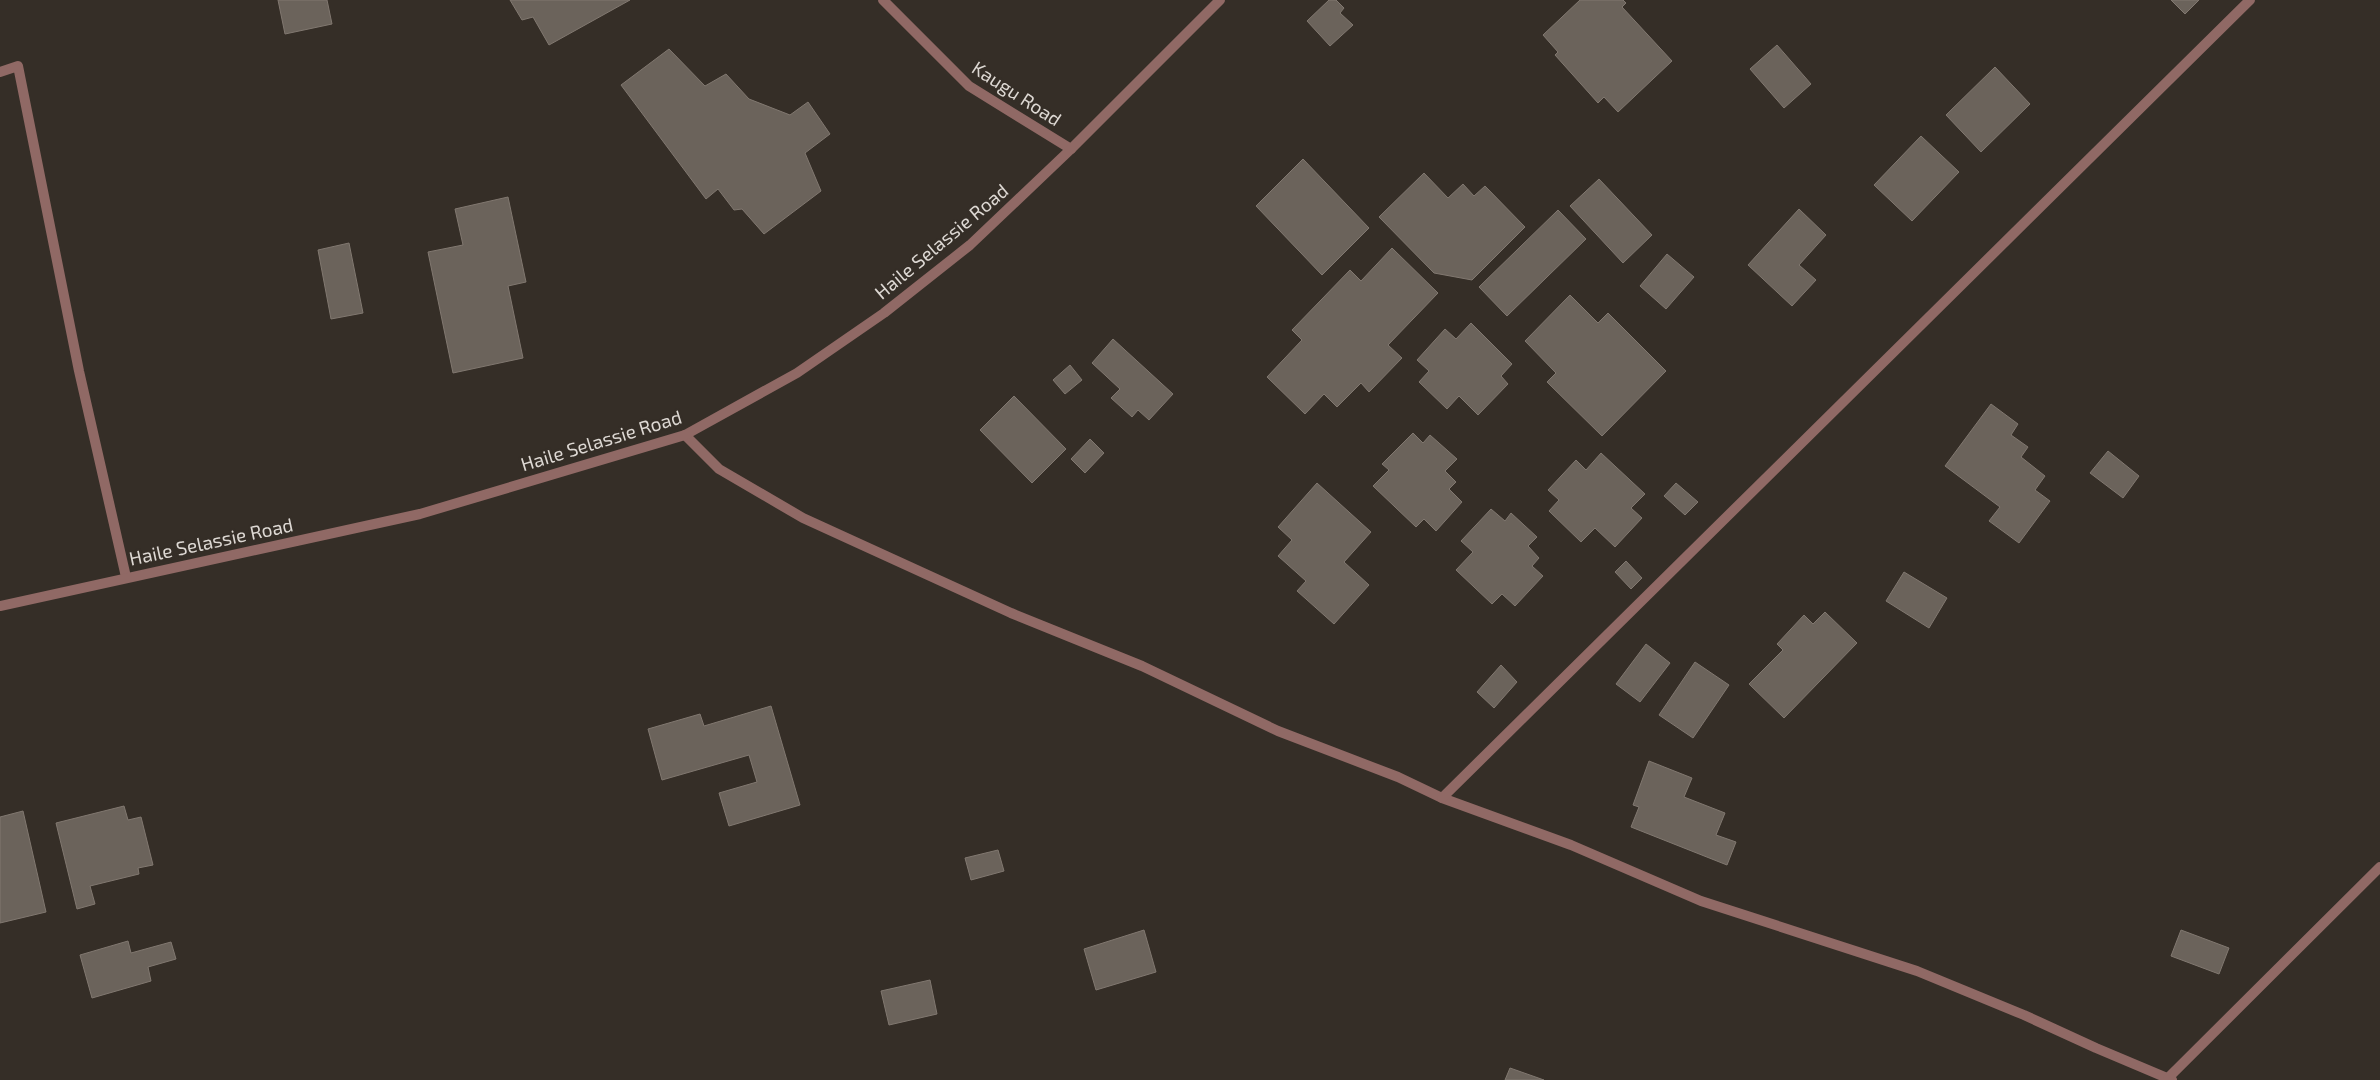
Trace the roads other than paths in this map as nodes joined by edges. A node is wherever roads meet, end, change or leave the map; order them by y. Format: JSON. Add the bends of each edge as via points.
{"nodes":[{"id":1,"x":883,"y":0,"type":"edge"},
{"id":2,"x":1220,"y":0,"type":"edge"},
{"id":3,"x":2250,"y":0,"type":"edge"},
{"id":4,"x":0,"y":72,"type":"edge"},
{"id":5,"x":1071,"y":149,"type":"junction"},
{"id":6,"x":685,"y":435,"type":"junction"},
{"id":7,"x":126,"y":577,"type":"junction"},
{"id":8,"x":0,"y":606,"type":"edge"},
{"id":9,"x":1442,"y":798,"type":"junction"},
{"id":10,"x":2380,"y":867,"type":"edge"},
{"id":11,"x":2170,"y":1079,"type":"edge"}],
"edges":[{"from":1,"to":5,"type":"street","name":"Kaugu Road","via":[[969,86]]},
{"from":2,"to":5,"type":"street","name":"Haile Selassie Road"},
{"from":3,"to":9,"type":"street"},
{"from":4,"to":7,"type":"street","via":[[18,66],[79,371]]},
{"from":5,"to":6,"type":"street","name":"Haile Selassie Road","via":[[970,245],[884,313],[797,374]]},
{"from":6,"to":7,"type":"street","name":"Haile Selassie Road","via":[[420,514]]},
{"from":6,"to":9,"type":"street","via":[[719,469],[803,518],[1011,613],[1142,666],[1278,731],[1398,777]]},
{"from":7,"to":8,"type":"street","name":"Haile Selassie Road"},
{"from":9,"to":11,"type":"street","via":[[1571,845],[1701,901],[1917,971]]},
{"from":10,"to":11,"type":"street"}]}
